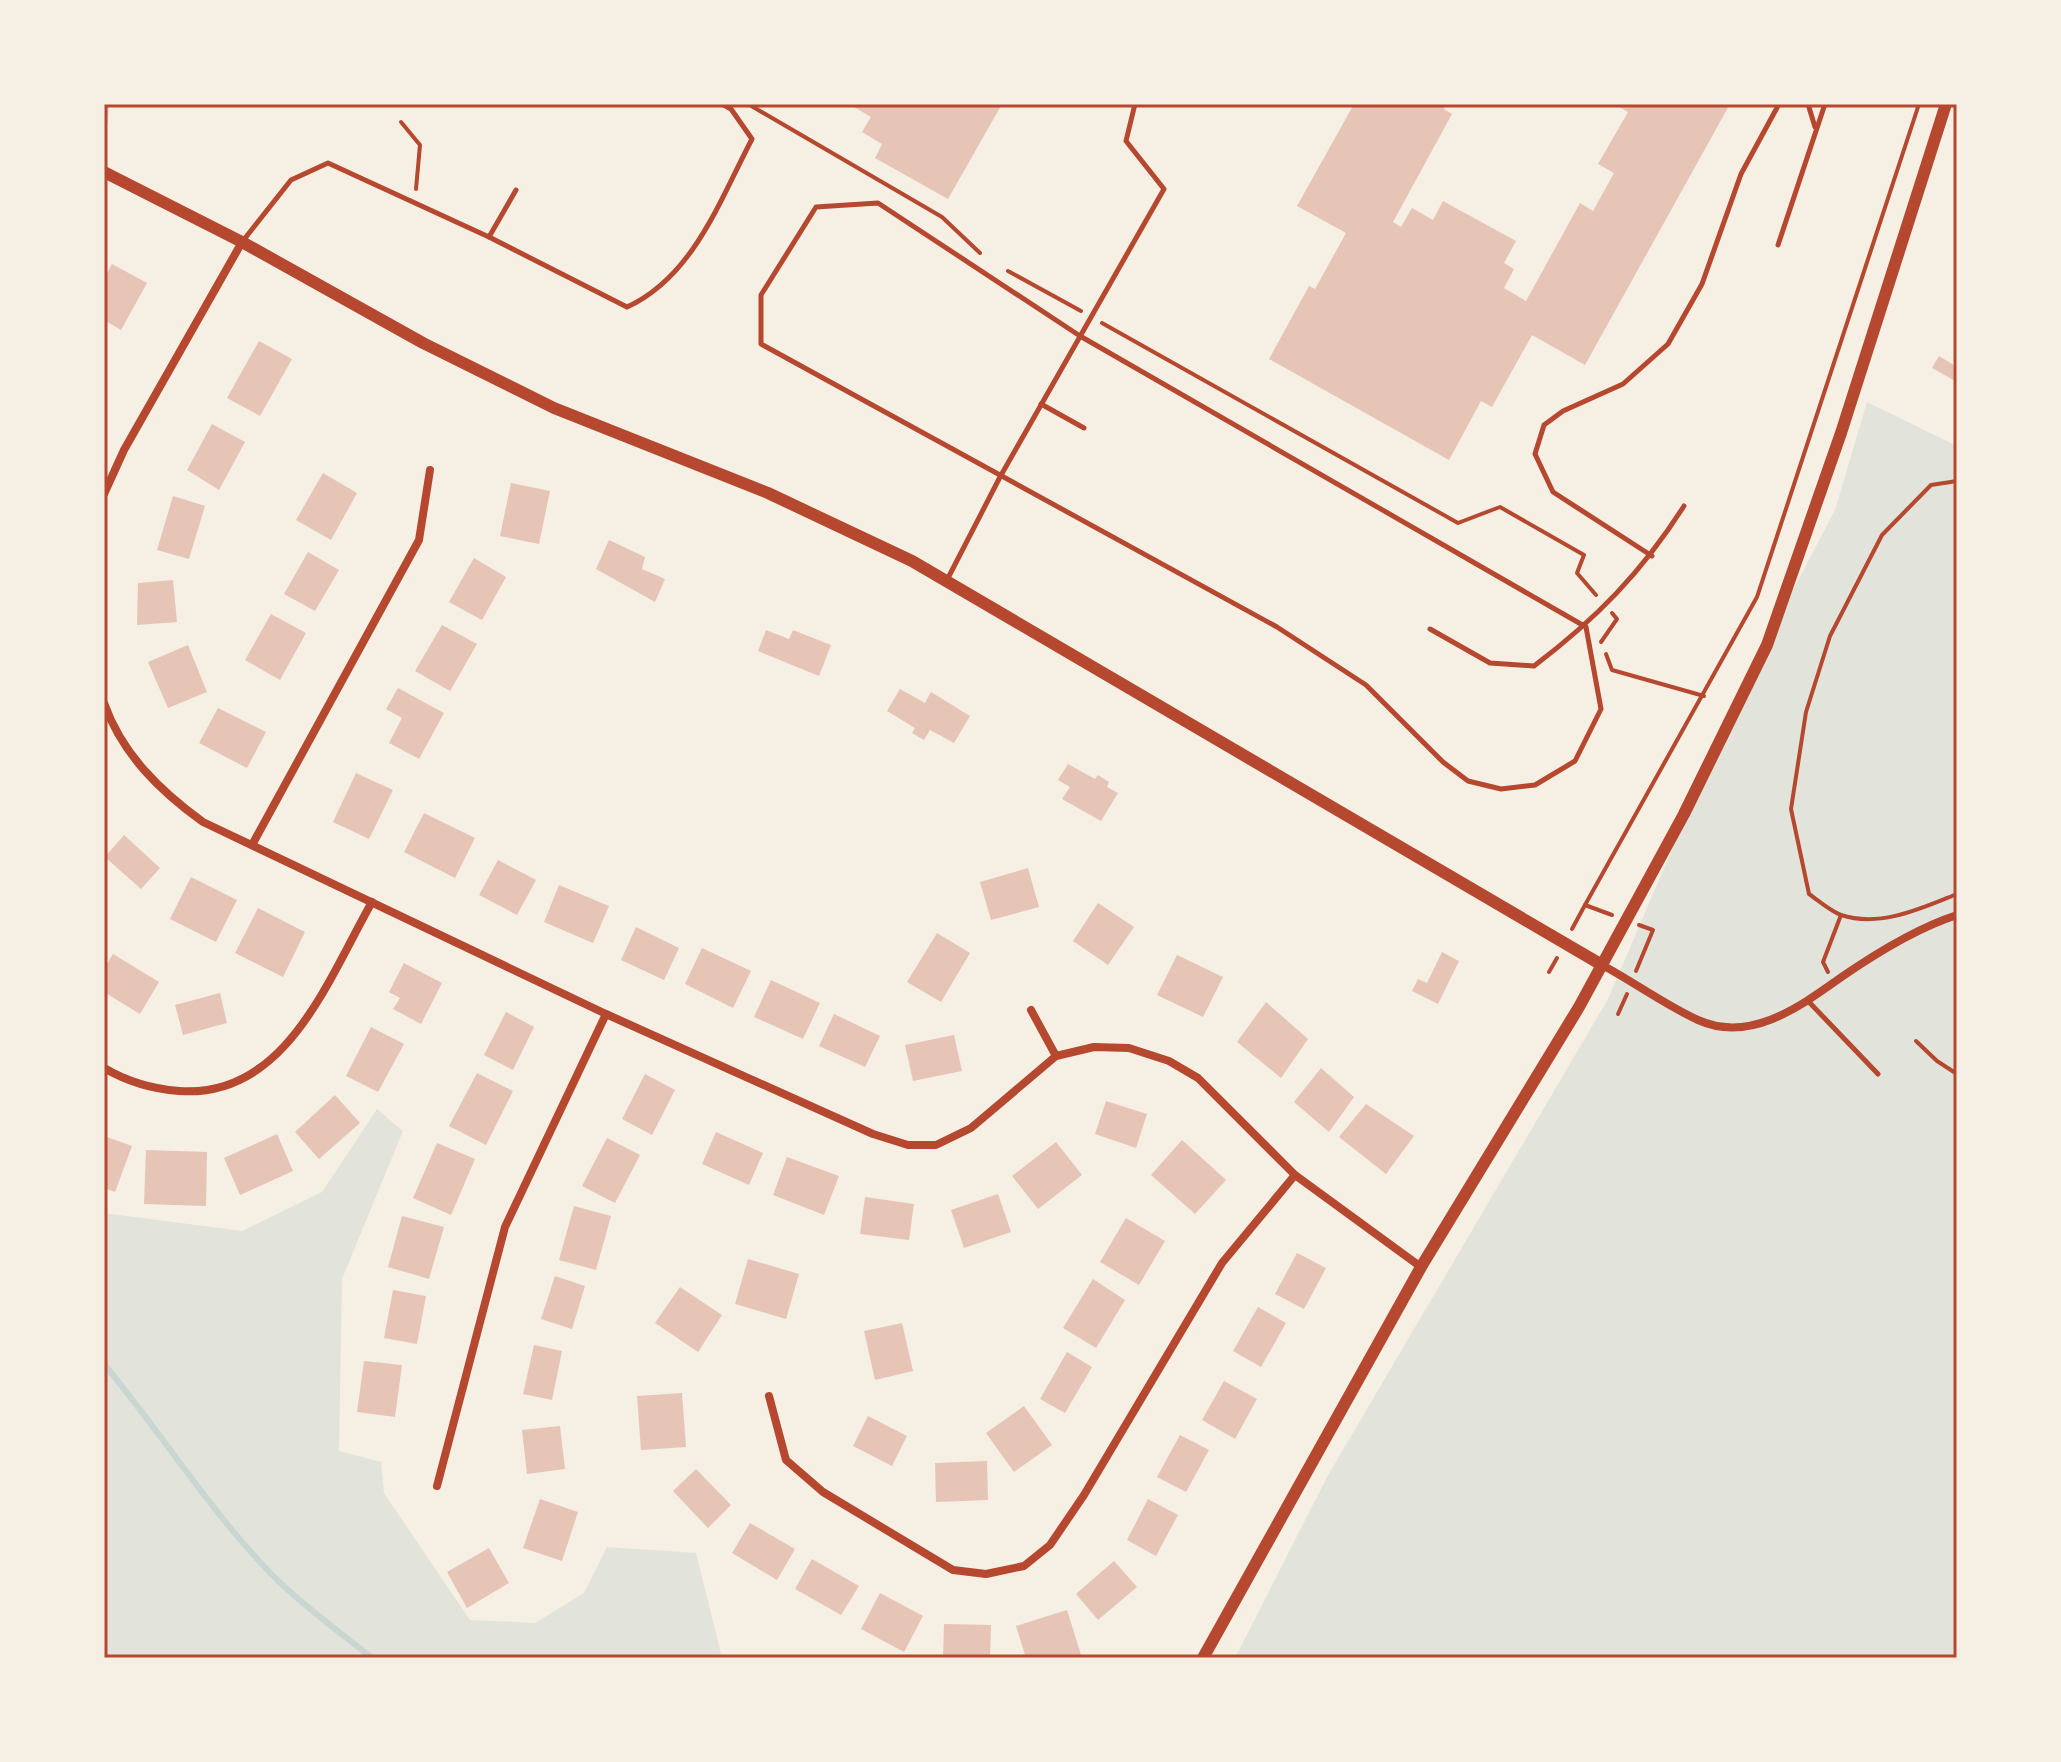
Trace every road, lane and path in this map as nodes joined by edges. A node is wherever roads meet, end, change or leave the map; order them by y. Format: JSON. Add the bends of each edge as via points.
{"nodes":[{"id":1,"x":722,"y":104,"type":"edge"},
{"id":2,"x":748,"y":104,"type":"edge"},
{"id":3,"x":1135,"y":104,"type":"edge"},
{"id":4,"x":1779,"y":104,"type":"edge"},
{"id":5,"x":1808,"y":104,"type":"edge"},
{"id":6,"x":1825,"y":104,"type":"edge"},
{"id":7,"x":1919,"y":104,"type":"edge"},
{"id":8,"x":1946,"y":104,"type":"edge"},
{"id":9,"x":401,"y":122,"type":"dead end"},
{"id":10,"x":1815,"y":128,"type":"junction"},
{"id":11,"x":104,"y":172,"type":"edge"},
{"id":12,"x":516,"y":190,"type":"dead end"},
{"id":13,"x":414,"y":203,"type":"junction"},
{"id":14,"x":489,"y":237,"type":"junction"},
{"id":15,"x":242,"y":242,"type":"junction"},
{"id":16,"x":1778,"y":245,"type":"dead end"},
{"id":17,"x":987,"y":259,"type":"dead end"},
{"id":18,"x":1000,"y":266,"type":"dead end"},
{"id":19,"x":1091,"y":317,"type":"junction"},
{"id":20,"x":1080,"y":336,"type":"junction"},
{"id":21,"x":1041,"y":404,"type":"junction"},
{"id":22,"x":1084,"y":428,"type":"dead end"},
{"id":23,"x":430,"y":470,"type":"dead end"},
{"id":24,"x":1000,"y":477,"type":"junction"},
{"id":25,"x":1957,"y":481,"type":"edge"},
{"id":26,"x":104,"y":494,"type":"edge"},
{"id":27,"x":1684,"y":506,"type":"dead end"},
{"id":28,"x":1652,"y":556,"type":"junction"},
{"id":29,"x":946,"y":581,"type":"junction"},
{"id":30,"x":1605,"y":606,"type":"junction"},
{"id":31,"x":1586,"y":627,"type":"junction"},
{"id":32,"x":1430,"y":629,"type":"dead end"},
{"id":33,"x":1704,"y":696,"type":"junction"},
{"id":34,"x":104,"y":703,"type":"edge"},
{"id":35,"x":252,"y":845,"type":"junction"},
{"id":36,"x":1957,"y":894,"type":"edge"},
{"id":37,"x":372,"y":902,"type":"junction"},
{"id":38,"x":1585,"y":905,"type":"dead end"},
{"id":39,"x":1841,"y":915,"type":"junction"},
{"id":40,"x":1957,"y":915,"type":"edge"},
{"id":41,"x":1602,"y":965,"type":"junction"},
{"id":42,"x":1834,"y":984,"type":"junction"},
{"id":43,"x":1809,"y":1002,"type":"junction"},
{"id":44,"x":1031,"y":1010,"type":"dead end"},
{"id":45,"x":606,"y":1014,"type":"junction"},
{"id":46,"x":1916,"y":1041,"type":"dead end"},
{"id":47,"x":1056,"y":1056,"type":"junction"},
{"id":48,"x":104,"y":1068,"type":"edge"},
{"id":49,"x":1878,"y":1074,"type":"dead end"},
{"id":50,"x":1957,"y":1074,"type":"edge"},
{"id":51,"x":1295,"y":1175,"type":"junction"},
{"id":52,"x":1421,"y":1267,"type":"junction"},
{"id":53,"x":769,"y":1396,"type":"dead end"},
{"id":54,"x":437,"y":1486,"type":"dead end"},
{"id":55,"x":1203,"y":1658,"type":"edge"}],
"edges":[{"from":1,"to":14,"type":"lane","via":[[752,139],[692,253],[651,296],[627,307]]},
{"from":2,"to":17,"type":"path","via":[[942,217]]},
{"from":3,"to":19,"type":"lane","via":[[1126,141],[1164,189]]},
{"from":4,"to":28,"type":"lane","via":[[1741,174],[1702,284],[1668,344],[1623,384],[1544,425],[1535,454],[1553,492]]},
{"from":5,"to":10,"type":"lane"},
{"from":6,"to":10,"type":"lane"},
{"from":7,"to":33,"type":"path","via":[[1757,597]]},
{"from":8,"to":41,"type":"street","via":[[1767,645]]},
{"from":9,"to":13,"type":"path","via":[[420,145]]},
{"from":10,"to":16,"type":"lane"},
{"from":11,"to":15,"type":"street"},
{"from":12,"to":14,"type":"lane"},
{"from":13,"to":14,"type":"lane"},
{"from":13,"to":15,"type":"lane","via":[[328,163],[291,180]]},
{"from":15,"to":26,"type":"street"},
{"from":15,"to":29,"type":"street","via":[[423,343],[554,408],[768,493]]},
{"from":18,"to":19,"type":"path"},
{"from":19,"to":20,"type":"lane"},
{"from":19,"to":30,"type":"path","via":[[1458,523],[1500,507],[1524,520],[1584,555],[1577,573]]},
{"from":20,"to":21,"type":"lane"},
{"from":20,"to":24,"type":"lane","via":[[878,203],[816,207],[761,295],[761,344]]},
{"from":20,"to":31,"type":"lane"},
{"from":21,"to":22,"type":"lane"},
{"from":21,"to":24,"type":"lane"},
{"from":23,"to":35,"type":"street","via":[[419,540]]},
{"from":24,"to":29,"type":"lane"},
{"from":24,"to":31,"type":"lane","via":[[1290,635],[1366,685],[1468,781],[1501,789],[1535,785],[1575,761],[1601,709]]},
{"from":25,"to":39,"type":"path","via":[[1931,485],[1882,535],[1830,636],[1806,712],[1791,809],[1809,894]]},
{"from":27,"to":28,"type":"lane"},
{"from":28,"to":30,"type":"lane"},
{"from":29,"to":41,"type":"street"},
{"from":30,"to":31,"type":"lane"},
{"from":30,"to":33,"type":"path","via":[[1617,619],[1601,641],[1612,670]]},
{"from":31,"to":32,"type":"lane","via":[[1534,666],[1490,663]]},
{"from":33,"to":38,"type":"path"},
{"from":34,"to":35,"type":"street","via":[[135,761],[169,798],[203,822]]},
{"from":35,"to":37,"type":"street"},
{"from":36,"to":39,"type":"path","via":[[1884,918]]},
{"from":37,"to":45,"type":"street"},
{"from":37,"to":48,"type":"street","via":[[304,1023],[274,1059],[239,1084],[195,1092],[153,1089]]},
{"from":39,"to":42,"type":"path","via":[[1823,962]]},
{"from":40,"to":42,"type":"street","via":[[1916,932]]},
{"from":41,"to":43,"type":"street","via":[[1699,1021],[1729,1028],[1758,1025]]},
{"from":41,"to":52,"type":"street"},
{"from":42,"to":43,"type":"street"},
{"from":43,"to":49,"type":"lane"},
{"from":44,"to":47,"type":"street"},
{"from":45,"to":47,"type":"street","via":[[908,1145],[936,1145],[971,1128]]},
{"from":45,"to":54,"type":"street","via":[[505,1227]]},
{"from":46,"to":50,"type":"path"},
{"from":47,"to":51,"type":"street","via":[[1094,1047],[1129,1048],[1169,1061],[1198,1078]]},
{"from":51,"to":52,"type":"street"},
{"from":51,"to":53,"type":"street","via":[[1222,1263],[1084,1495],[1050,1545],[1024,1566],[986,1574],[953,1570],[823,1492],[786,1460]]},
{"from":52,"to":55,"type":"street"}]}
